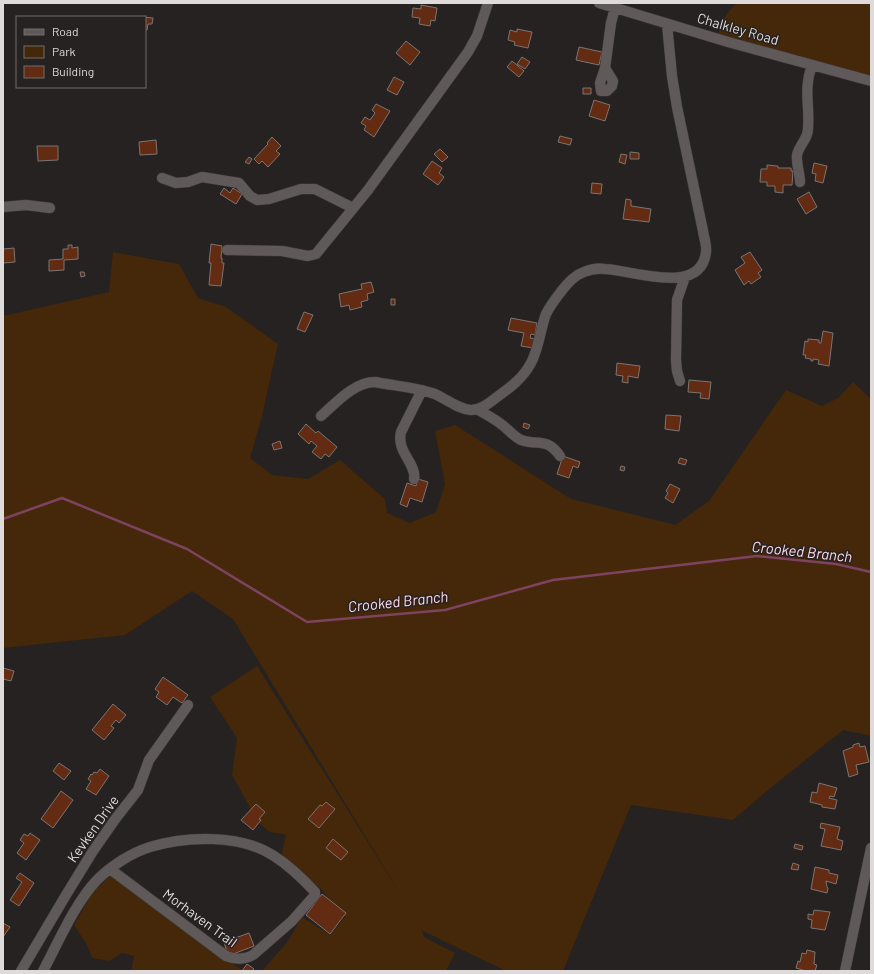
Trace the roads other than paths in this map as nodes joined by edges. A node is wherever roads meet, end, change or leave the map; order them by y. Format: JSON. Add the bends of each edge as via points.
{"nodes":[{"id":1,"x":488,"y":3,"type":"edge"},
{"id":2,"x":599,"y":3,"type":"edge"},
{"id":3,"x":615,"y":8,"type":"junction"},
{"id":4,"x":668,"y":24,"type":"junction"},
{"id":5,"x":812,"y":65,"type":"junction"},
{"id":6,"x":605,"y":68,"type":"dead end"},
{"id":7,"x":871,"y":80,"type":"edge"},
{"id":8,"x":162,"y":178,"type":"dead end"},
{"id":9,"x":800,"y":182,"type":"dead end"},
{"id":10,"x":3,"y":207,"type":"edge"},
{"id":11,"x":50,"y":208,"type":"dead end"},
{"id":12,"x":353,"y":208,"type":"junction"},
{"id":13,"x":227,"y":250,"type":"dead end"},
{"id":14,"x":685,"y":277,"type":"junction"},
{"id":15,"x":680,"y":381,"type":"dead end"},
{"id":16,"x":422,"y":390,"type":"junction"},
{"id":17,"x":476,"y":409,"type":"junction"},
{"id":18,"x":321,"y":416,"type":"dead end"},
{"id":19,"x":560,"y":456,"type":"dead end"},
{"id":20,"x":414,"y":479,"type":"dead end"},
{"id":21,"x":188,"y":705,"type":"dead end"},
{"id":22,"x":871,"y":848,"type":"edge"},
{"id":23,"x":110,"y":869,"type":"junction"},
{"id":24,"x":21,"y":971,"type":"edge"},
{"id":25,"x":42,"y":971,"type":"edge"},
{"id":26,"x":845,"y":971,"type":"edge"}],
"edges":[{"from":1,"to":12,"type":"street","via":[[477,36],[468,52]]},
{"from":2,"to":3,"type":"street","name":"Chalkley Road"},
{"from":3,"to":4,"type":"street","name":"Chalkley Road"},
{"from":3,"to":6,"type":"street"},
{"from":4,"to":5,"type":"street","name":"Chalkley Road"},
{"from":4,"to":14,"type":"street","via":[[677,107],[706,251],[701,266]]},
{"from":5,"to":7,"type":"street","name":"Chalkley Road"},
{"from":5,"to":9,"type":"street","via":[[807,87],[808,134],[797,160]]},
{"from":8,"to":12,"type":"street","via":[[176,183],[202,177],[239,183],[250,196],[258,200],[301,189],[316,189]]},
{"from":10,"to":11,"type":"street","via":[[26,205]]},
{"from":12,"to":13,"type":"street","via":[[312,256],[282,251]]},
{"from":14,"to":15,"type":"street","via":[[677,300],[676,360]]},
{"from":14,"to":17,"type":"street","via":[[659,277],[605,269],[590,270],[576,276],[568,282],[546,315],[534,356],[524,374],[509,389],[484,407]]},
{"from":16,"to":17,"type":"street","via":[[463,408]]},
{"from":16,"to":18,"type":"street","via":[[368,382],[353,390]]},
{"from":16,"to":20,"type":"street","via":[[399,438],[414,472]]},
{"from":17,"to":19,"type":"street","via":[[492,417],[520,439],[542,442],[556,450]]},
{"from":21,"to":24,"type":"street","name":"Kevken Drive","via":[[149,760],[138,790],[93,851]]},
{"from":22,"to":26,"type":"street"},
{"from":23,"to":23,"type":"street","name":"Morhaven Trail","via":[[122,860],[150,847],[192,840],[228,840],[274,855],[309,885],[315,895],[292,921],[254,955],[233,959]]},
{"from":23,"to":25,"type":"street","name":"Morhaven Trail","via":[[81,900]]}]}
